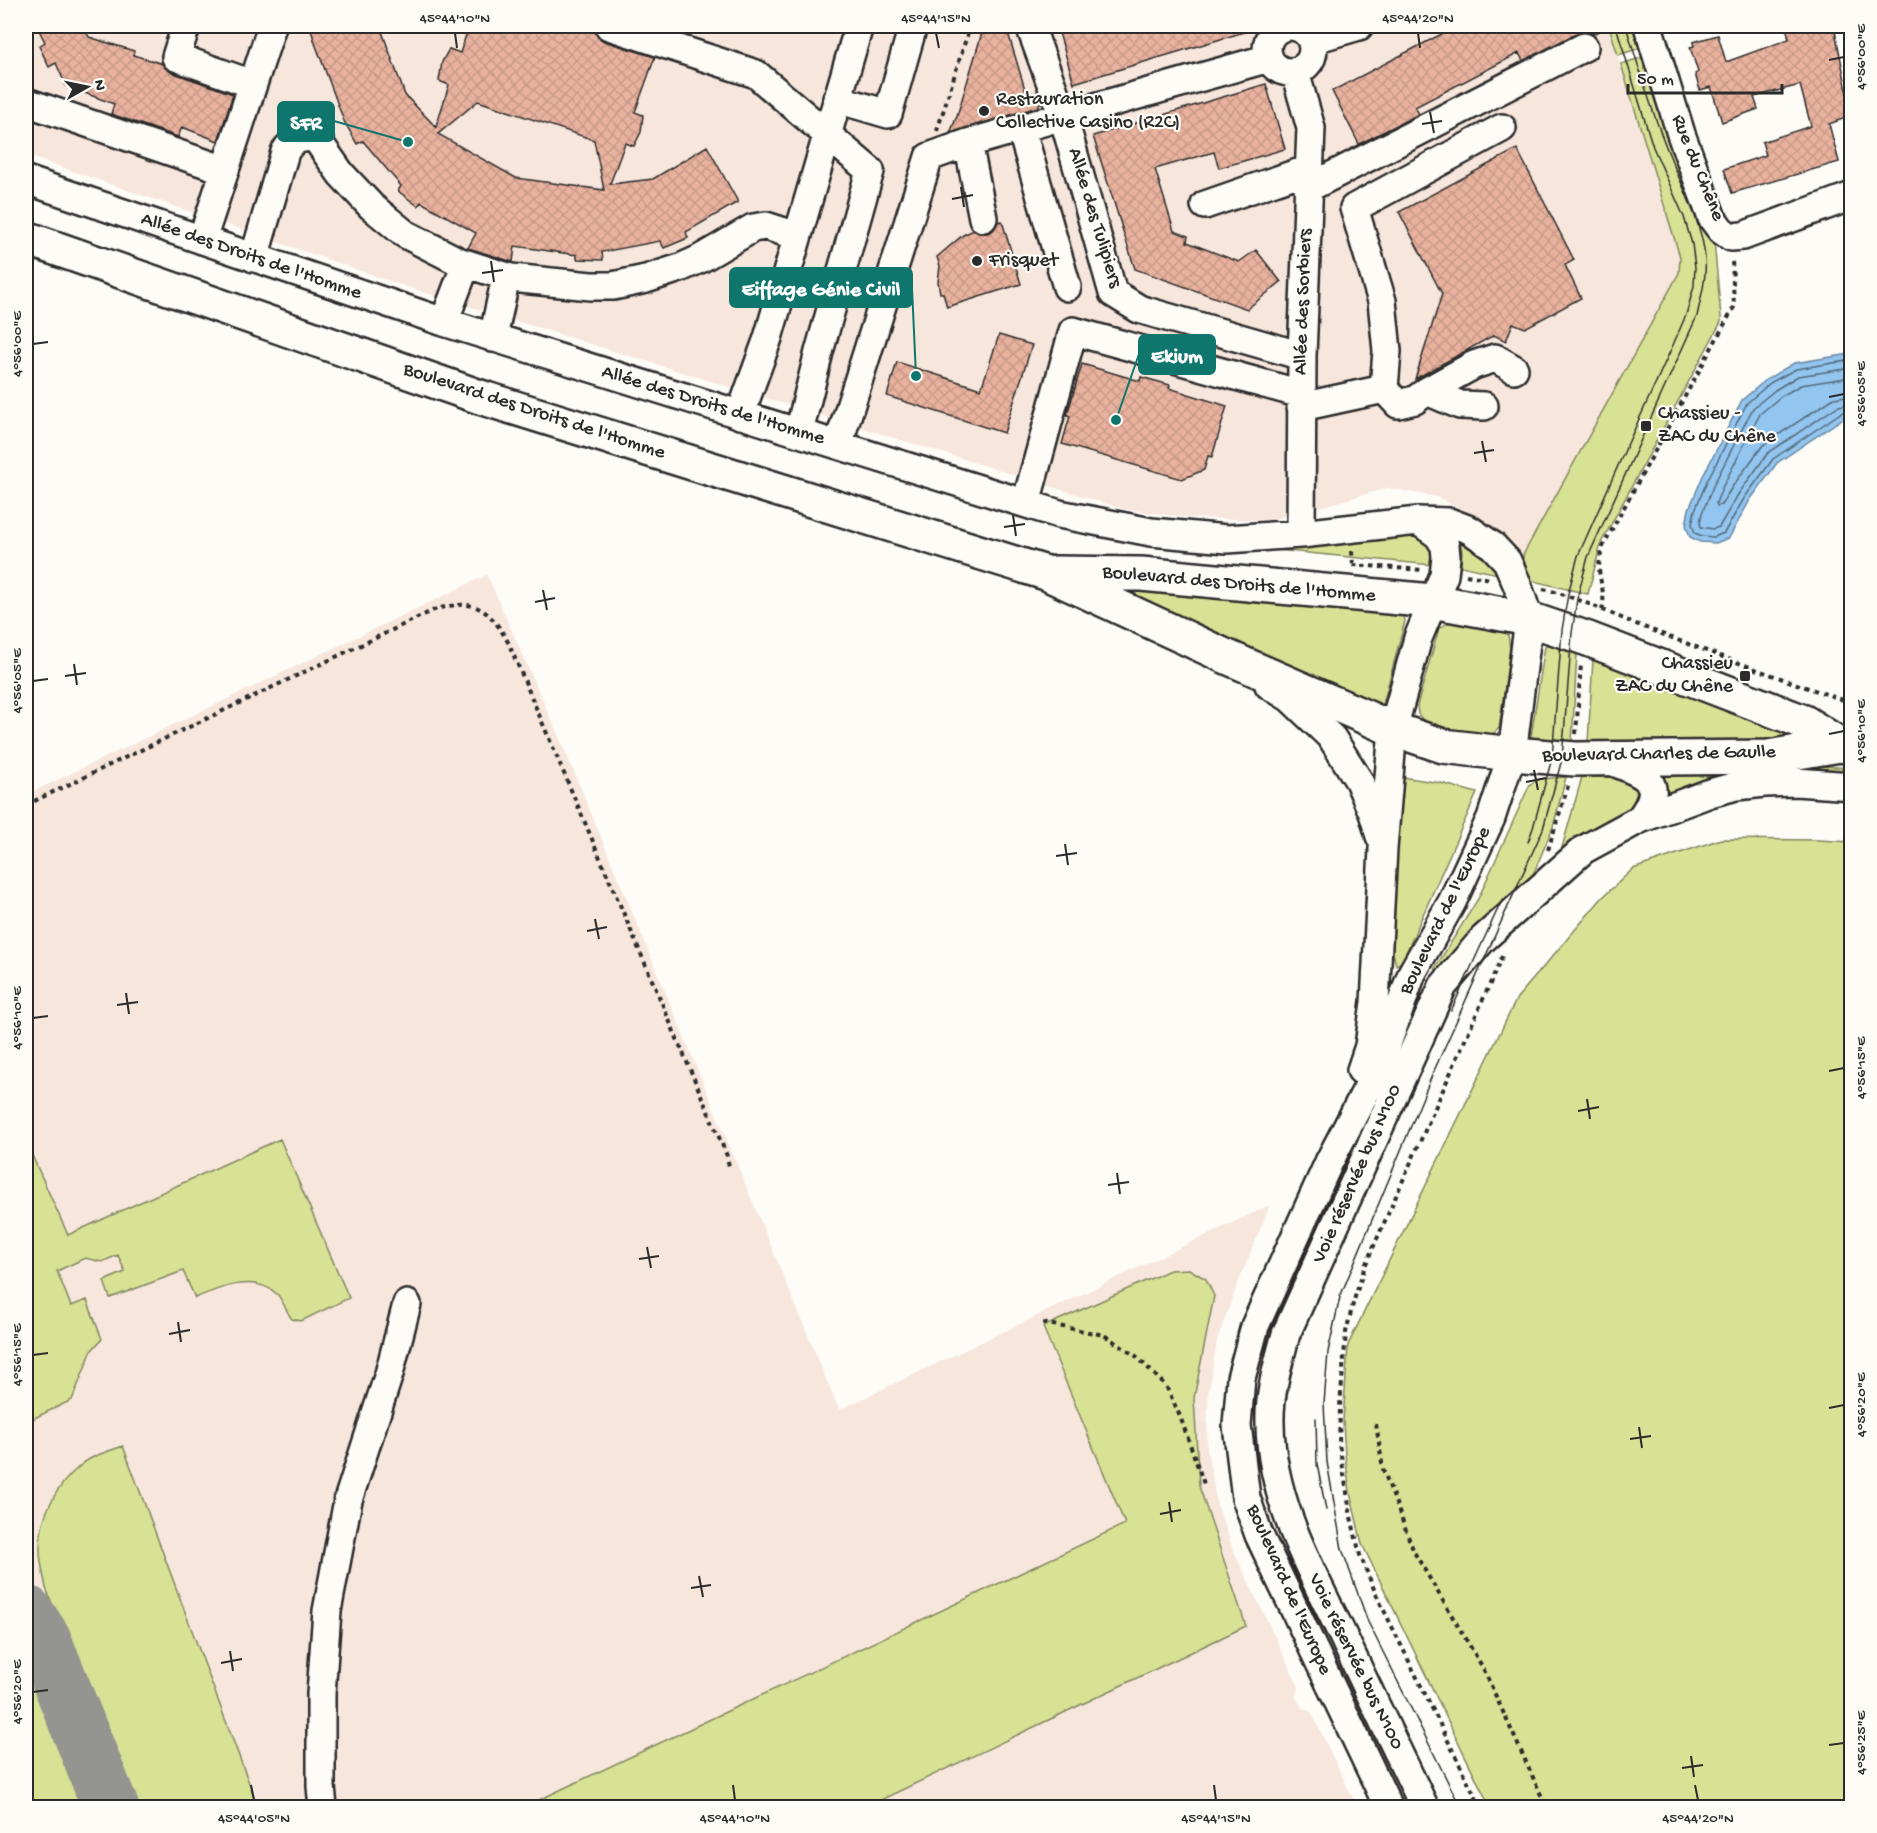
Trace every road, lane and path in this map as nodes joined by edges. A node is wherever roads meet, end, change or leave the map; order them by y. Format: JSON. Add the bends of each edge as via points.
{"nodes":[{"id":1,"x":186,"y":26,"type":"edge"},
{"id":2,"x":272,"y":26,"type":"edge"},
{"id":3,"x":609,"y":26,"type":"edge"},
{"id":4,"x":859,"y":26,"type":"edge"},
{"id":5,"x":913,"y":26,"type":"edge"},
{"id":6,"x":970,"y":26,"type":"edge"},
{"id":7,"x":1030,"y":26,"type":"edge"},
{"id":8,"x":1359,"y":26,"type":"edge"},
{"id":9,"x":1648,"y":26,"type":"edge"},
{"id":10,"x":1282,"y":27,"type":"edge"},
{"id":11,"x":1311,"y":40,"type":"junction"},
{"id":12,"x":1584,"y":47,"type":"dead end"},
{"id":13,"x":1269,"y":58,"type":"junction"},
{"id":14,"x":1295,"y":72,"type":"junction"},
{"id":15,"x":252,"y":84,"type":"junction"},
{"id":16,"x":28,"y":98,"type":"edge"},
{"id":17,"x":837,"y":99,"type":"junction"},
{"id":18,"x":1063,"y":116,"type":"junction"},
{"id":19,"x":1021,"y":128,"type":"junction"},
{"id":20,"x":1502,"y":128,"type":"dead end"},
{"id":21,"x":827,"y":134,"type":"junction"},
{"id":22,"x":968,"y":143,"type":"junction"},
{"id":23,"x":929,"y":157,"type":"junction"},
{"id":24,"x":225,"y":170,"type":"junction"},
{"id":25,"x":1308,"y":179,"type":"junction"},
{"id":26,"x":26,"y":180,"type":"edge"},
{"id":27,"x":1851,"y":196,"type":"edge"},
{"id":28,"x":1205,"y":204,"type":"dead end"},
{"id":29,"x":983,"y":218,"type":"dead end"},
{"id":30,"x":797,"y":236,"type":"junction"},
{"id":31,"x":1731,"y":237,"type":"junction"},
{"id":32,"x":26,"y":238,"type":"edge"},
{"id":33,"x":202,"y":240,"type":"junction"},
{"id":34,"x":254,"y":258,"type":"junction"},
{"id":35,"x":466,"y":264,"type":"junction"},
{"id":36,"x":506,"y":277,"type":"junction"},
{"id":37,"x":1068,"y":287,"type":"dead end"},
{"id":38,"x":444,"y":322,"type":"junction"},
{"id":39,"x":493,"y":338,"type":"junction"},
{"id":40,"x":1302,"y":356,"type":"junction"},
{"id":41,"x":1514,"y":369,"type":"dead end"},
{"id":42,"x":1384,"y":389,"type":"junction"},
{"id":43,"x":1427,"y":391,"type":"junction"},
{"id":44,"x":1301,"y":401,"type":"junction"},
{"id":45,"x":1484,"y":406,"type":"dead end"},
{"id":46,"x":740,"y":415,"type":"junction"},
{"id":47,"x":799,"y":432,"type":"junction"},
{"id":48,"x":838,"y":445,"type":"junction"},
{"id":49,"x":1026,"y":504,"type":"junction"},
{"id":50,"x":1418,"y":521,"type":"junction"},
{"id":51,"x":1301,"y":534,"type":"junction"},
{"id":52,"x":1046,"y":573,"type":"junction"},
{"id":53,"x":1432,"y":601,"type":"junction"},
{"id":54,"x":1602,"y":609,"type":"junction"},
{"id":55,"x":1529,"y":619,"type":"junction"},
{"id":56,"x":1588,"y":639,"type":"junction"},
{"id":57,"x":1225,"y":656,"type":"junction"},
{"id":58,"x":1851,"y":703,"type":"edge"},
{"id":59,"x":1393,"y":729,"type":"junction"},
{"id":60,"x":1846,"y":746,"type":"edge"},
{"id":61,"x":1512,"y":754,"type":"junction"},
{"id":62,"x":1590,"y":759,"type":"junction"},
{"id":63,"x":1851,"y":786,"type":"edge"},
{"id":64,"x":26,"y":805,"type":"edge"},
{"id":65,"x":1640,"y":819,"type":"junction"},
{"id":66,"x":1383,"y":849,"type":"junction"},
{"id":67,"x":1544,"y":886,"type":"junction"},
{"id":68,"x":1452,"y":902,"type":"junction"},
{"id":69,"x":1506,"y":947,"type":"dead end"},
{"id":70,"x":1422,"y":1031,"type":"junction"},
{"id":71,"x":1329,"y":1162,"type":"junction"},
{"id":72,"x":729,"y":1167,"type":"dead end"},
{"id":73,"x":407,"y":1304,"type":"dead end"},
{"id":74,"x":1043,"y":1323,"type":"dead end"},
{"id":75,"x":1376,"y":1424,"type":"dead end"},
{"id":76,"x":1204,"y":1484,"type":"dead end"},
{"id":77,"x":323,"y":1808,"type":"edge"},
{"id":78,"x":1389,"y":1808,"type":"edge"},
{"id":79,"x":1425,"y":1808,"type":"edge"},
{"id":80,"x":1480,"y":1808,"type":"edge"},
{"id":81,"x":1547,"y":1808,"type":"edge"}],
"edges":[{"from":1,"to":15,"type":"street","via":[[176,57]]},
{"from":2,"to":15,"type":"street"},
{"from":3,"to":21,"type":"street","via":[[756,74]]},
{"from":4,"to":17,"type":"street"},
{"from":5,"to":17,"type":"street","via":[[888,114]]},
{"from":6,"to":23,"type":"path"},
{"from":7,"to":18,"type":"street","name":"Allée des Tulipiers"},
{"from":8,"to":11,"type":"street"},
{"from":9,"to":31,"type":"street","name":"Rue du Chêne","via":[[1712,218]]},
{"from":10,"to":11,"type":"street","via":[[1303,30]]},
{"from":10,"to":13,"type":"street","via":[[1270,39]]},
{"from":11,"to":14,"type":"street","via":[[1312,55],[1307,65]]},
{"from":12,"to":25,"type":"street"},
{"from":13,"to":14,"type":"street","via":[[1279,69]]},
{"from":13,"to":18,"type":"street"},
{"from":14,"to":25,"type":"street","name":"Allée des Sorbiers","via":[[1311,128]]},
{"from":15,"to":24,"type":"street"},
{"from":16,"to":24,"type":"street"},
{"from":17,"to":21,"type":"street"},
{"from":18,"to":19,"type":"street"},
{"from":18,"to":40,"type":"street","name":"Allée des Tulipiers","via":[[1113,292],[1139,309]]},
{"from":19,"to":22,"type":"street"},
{"from":19,"to":37,"type":"street"},
{"from":20,"to":42,"type":"street","via":[[1354,207],[1382,301],[1388,351]]},
{"from":21,"to":30,"type":"street"},
{"from":21,"to":47,"type":"street","via":[[870,171]]},
{"from":22,"to":23,"type":"street"},
{"from":22,"to":29,"type":"street"},
{"from":23,"to":48,"type":"street"},
{"from":24,"to":33,"type":"street"},
{"from":25,"to":28,"type":"street"},
{"from":25,"to":40,"type":"street","name":"Allée des Sorbiers"},
{"from":26,"to":33,"type":"street","name":"Allée des Droits de l'Homme"},
{"from":27,"to":31,"type":"street","via":[[1743,237]]},
{"from":30,"to":36,"type":"street","via":[[766,226],[753,228],[680,268],[613,286]]},
{"from":30,"to":46,"type":"street","via":[[768,338]]},
{"from":31,"to":54,"type":"path","via":[[1734,307],[1604,544],[1599,569]]},
{"from":32,"to":52,"type":"main road","name":"Boulevard des Droits de l'Homme","via":[[480,397]]},
{"from":33,"to":34,"type":"street","name":"Allée des Droits de l'Homme"},
{"from":34,"to":35,"type":"street","via":[[285,152],[297,139],[315,137],[370,206],[405,234]]},
{"from":34,"to":38,"type":"street","name":"Allée des Droits de l'Homme"},
{"from":35,"to":36,"type":"street"},
{"from":35,"to":38,"type":"street"},
{"from":36,"to":39,"type":"street"},
{"from":38,"to":39,"type":"street","name":"Allée des Droits de l'Homme"},
{"from":39,"to":46,"type":"street","name":"Allée des Droits de l'Homme"},
{"from":40,"to":44,"type":"street","name":"Allée des Sorbiers"},
{"from":41,"to":43,"type":"street","via":[[1495,358]]},
{"from":42,"to":43,"type":"street","via":[[1398,404],[1415,400]]},
{"from":42,"to":44,"type":"street"},
{"from":43,"to":45,"type":"street","via":[[1460,405]]},
{"from":44,"to":49,"type":"street","via":[[1073,331]]},
{"from":44,"to":51,"type":"street","name":"Allée des Sorbiers"},
{"from":46,"to":47,"type":"street","name":"Allée des Droits de l'Homme"},
{"from":47,"to":48,"type":"street","name":"Allée des Droits de l'Homme"},
{"from":48,"to":49,"type":"street","name":"Allée des Droits de l'Homme"},
{"from":49,"to":51,"type":"street","name":"Allée des Droits de l'Homme","via":[[1151,532],[1227,539]]},
{"from":50,"to":51,"type":"street","name":"Allée des Droits de l'Homme"},
{"from":50,"to":53,"type":"street","via":[[1438,535],[1445,546],[1444,575]]},
{"from":50,"to":55,"type":"street","name":"Allée des Droits de l'Homme","via":[[1449,522],[1470,530],[1493,546],[1507,561]]},
{"from":52,"to":53,"type":"main road","name":"Boulevard des Droits de l'Homme","via":[[1141,574]]},
{"from":52,"to":57,"type":"main road","name":"Boulevard des Droits de l'Homme"},
{"from":53,"to":55,"type":"main road","name":"Boulevard des Droits de l'Homme"},
{"from":53,"to":59,"type":"street","name":"Boulevard de l'Europe"},
{"from":54,"to":56,"type":"path"},
{"from":54,"to":58,"type":"path"},
{"from":55,"to":56,"type":"main road","name":"Boulevard Charles de Gaulle"},
{"from":55,"to":61,"type":"street","name":"Boulevard de l'Europe"},
{"from":56,"to":60,"type":"main road","name":"Boulevard Charles de Gaulle","via":[[1804,722]]},
{"from":56,"to":62,"type":"path","via":[[1580,668]]},
{"from":57,"to":59,"type":"main road","name":"Boulevard des Droits de l'Homme"},
{"from":57,"to":66,"type":"street","name":"Boulevard de l'Europe","via":[[1290,698],[1332,738],[1359,780]]},
{"from":59,"to":61,"type":"main road","name":"Boulevard Charles de Gaulle","via":[[1443,746]]},
{"from":59,"to":66,"type":"street","name":"Boulevard de l'Europe"},
{"from":60,"to":62,"type":"main road","name":"Boulevard Charles de Gaulle","via":[[1768,756]]},
{"from":61,"to":62,"type":"main road","name":"Boulevard Charles de Gaulle"},
{"from":61,"to":68,"type":"street","name":"Boulevard de l'Europe","via":[[1491,818]]},
{"from":62,"to":65,"type":"street","via":[[1642,774],[1649,781],[1652,800]]},
{"from":62,"to":67,"type":"path","via":[[1565,799],[1546,856]]},
{"from":63,"to":65,"type":"street","name":"Voie réservée bus N100","via":[[1796,782],[1736,786]]},
{"from":64,"to":72,"type":"path","via":[[434,610],[453,604],[480,608],[508,642]]},
{"from":65,"to":67,"type":"street","name":"Voie réservée bus N100","via":[[1583,850]]},
{"from":66,"to":71,"type":"street","name":"Boulevard de l'Europe","via":[[1369,1046]]},
{"from":67,"to":70,"type":"street","name":"Voie réservée bus N100","via":[[1483,939],[1443,986]]},
{"from":68,"to":70,"type":"street","via":[[1423,988],[1419,1010]]},
{"from":68,"to":71,"type":"street","name":"Boulevard de l'Europe","via":[[1412,974],[1380,1064]]},
{"from":69,"to":80,"type":"path","via":[[1365,1266],[1346,1332],[1339,1444],[1360,1555]]},
{"from":70,"to":79,"type":"street","name":"Voie réservée bus N100","via":[[1286,1334],[1276,1368],[1270,1424],[1279,1490],[1298,1543]]},
{"from":71,"to":78,"type":"street","name":"Boulevard de l'Europe","via":[[1255,1326],[1240,1378],[1237,1425],[1246,1498],[1259,1534]]},
{"from":73,"to":77,"type":"street","via":[[348,1500],[327,1611],[321,1694]]},
{"from":74,"to":76,"type":"path","via":[[1104,1335],[1136,1356],[1166,1386]]},
{"from":75,"to":81,"type":"path","via":[[1383,1469],[1414,1552],[1483,1668]]}]}
